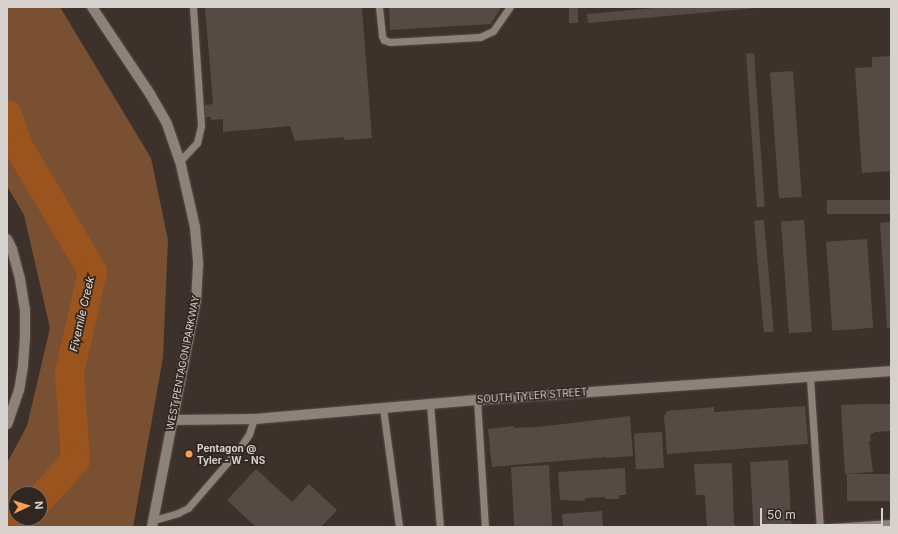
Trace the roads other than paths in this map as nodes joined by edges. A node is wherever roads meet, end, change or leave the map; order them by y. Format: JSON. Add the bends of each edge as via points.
{"nodes":[{"id":1,"x":92,"y":7,"type":"edge"},
{"id":2,"x":193,"y":7,"type":"edge"},
{"id":3,"x":379,"y":7,"type":"edge"},
{"id":4,"x":510,"y":7,"type":"edge"},
{"id":5,"x":180,"y":161,"type":"junction"},
{"id":6,"x":7,"y":239,"type":"edge"},
{"id":7,"x":891,"y":371,"type":"edge"},
{"id":8,"x":810,"y":378,"type":"junction"},
{"id":9,"x":477,"y":400,"type":"junction"},
{"id":10,"x":430,"y":404,"type":"junction"},
{"id":11,"x":383,"y":408,"type":"junction"},
{"id":12,"x":254,"y":419,"type":"junction"},
{"id":13,"x":173,"y":420,"type":"junction"},
{"id":14,"x":7,"y":424,"type":"edge"},
{"id":15,"x":153,"y":523,"type":"edge"},
{"id":16,"x":891,"y":523,"type":"edge"},
{"id":17,"x":400,"y":527,"type":"edge"},
{"id":18,"x":440,"y":527,"type":"edge"},
{"id":19,"x":485,"y":527,"type":"edge"},
{"id":20,"x":820,"y":527,"type":"edge"},
{"id":21,"x":831,"y":527,"type":"edge"}],
"edges":[{"from":1,"to":5,"type":"street","name":"WEST PENTAGON PARKWAY","via":[[150,94],[166,124]]},
{"from":2,"to":5,"type":"lane","via":[[202,125],[197,143]]},
{"from":3,"to":4,"type":"lane","via":[[382,36],[390,42],[480,37],[493,31]]},
{"from":5,"to":13,"type":"street","name":"WEST PENTAGON PARKWAY","via":[[195,228],[198,265],[196,300]]},
{"from":6,"to":14,"type":"street","via":[[20,279],[25,308],[25,337],[24,366]]},
{"from":7,"to":8,"type":"street","name":"SOUTH TYLER STREET"},
{"from":8,"to":9,"type":"street","name":"SOUTH TYLER STREET"},
{"from":8,"to":20,"type":"lane"},
{"from":9,"to":10,"type":"street","name":"SOUTH TYLER STREET"},
{"from":9,"to":19,"type":"lane"},
{"from":10,"to":11,"type":"street","name":"SOUTH TYLER STREET"},
{"from":10,"to":18,"type":"lane"},
{"from":11,"to":12,"type":"street","name":"SOUTH TYLER STREET"},
{"from":11,"to":17,"type":"lane"},
{"from":12,"to":13,"type":"street","name":"SOUTH TYLER STREET"},
{"from":12,"to":15,"type":"lane","via":[[249,434],[238,449],[188,508]]},
{"from":13,"to":15,"type":"street","name":"WEST PENTAGON PARKWAY"},
{"from":16,"to":21,"type":"lane"}]}
